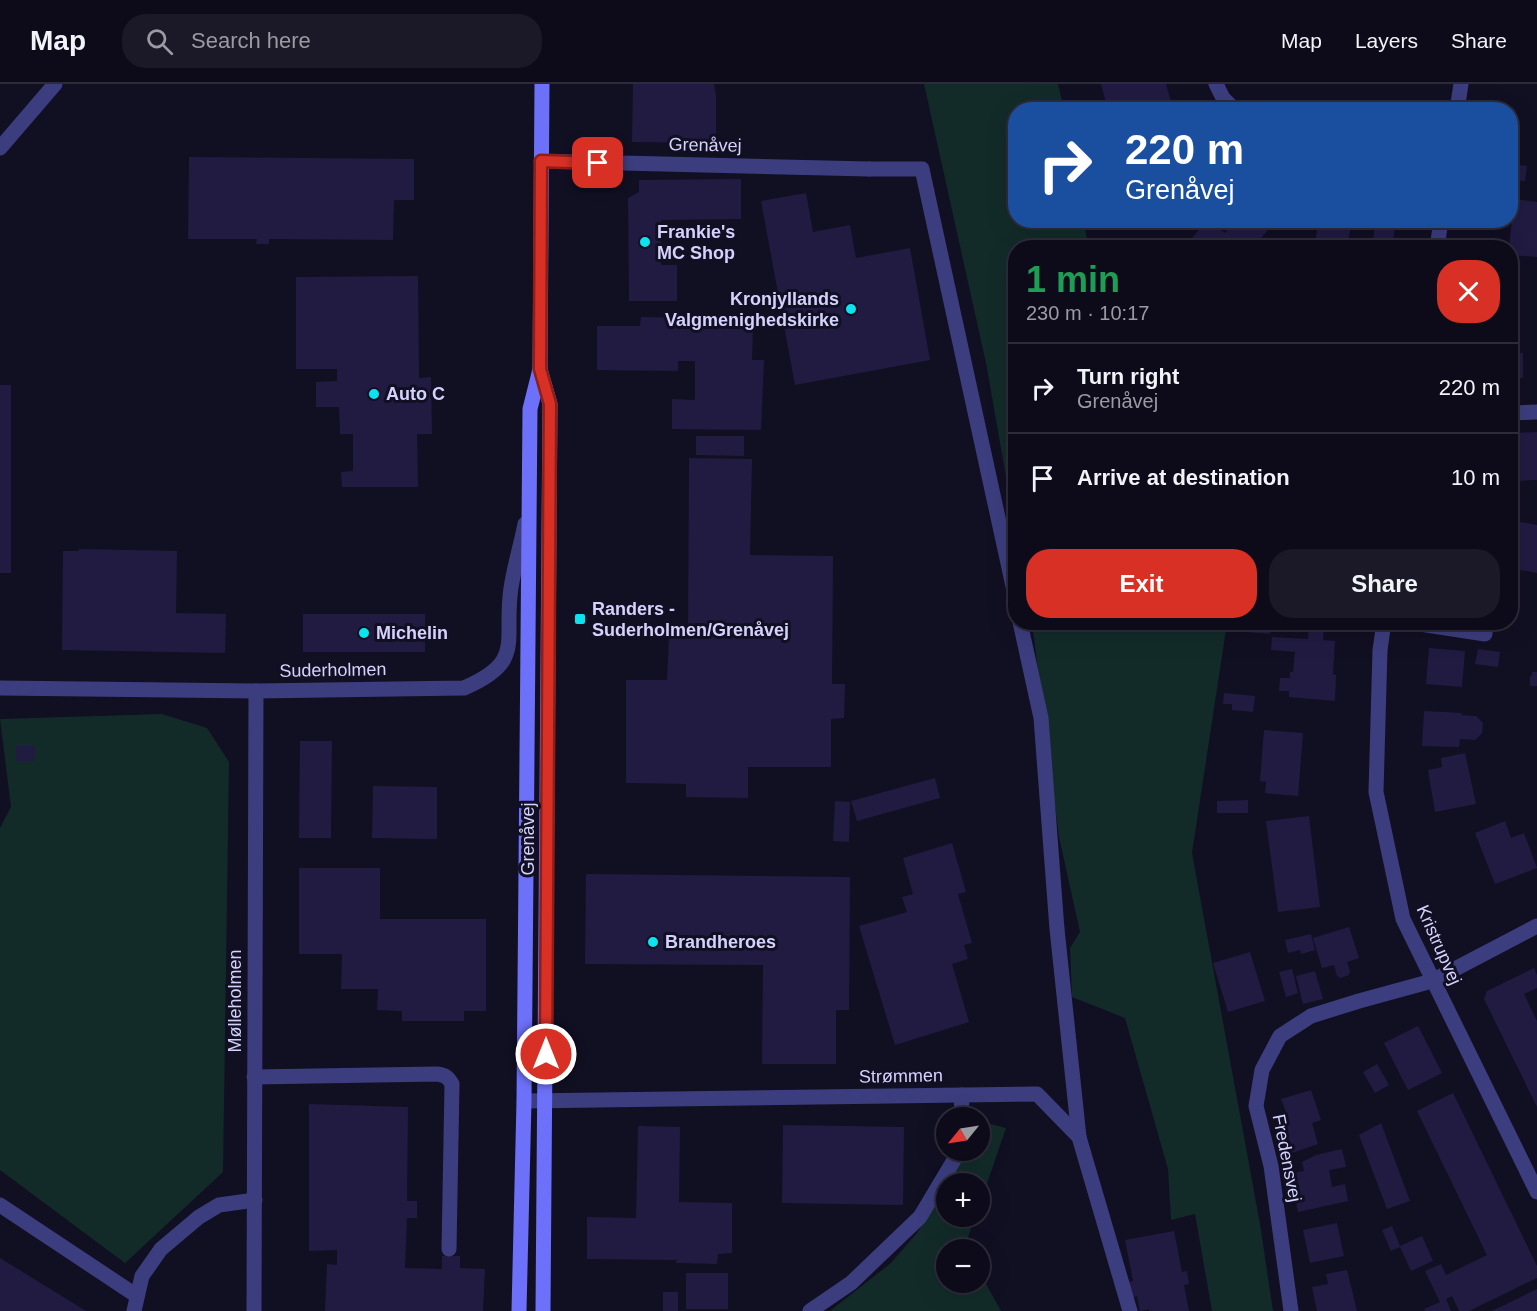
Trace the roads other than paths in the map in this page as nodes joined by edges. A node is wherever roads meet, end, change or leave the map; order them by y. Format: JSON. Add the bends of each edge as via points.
{"nodes":[{"id":1,"x":55,"y":84,"type":"edge"},
{"id":2,"x":542,"y":84,"type":"edge"},
{"id":3,"x":1216,"y":84,"type":"edge"},
{"id":4,"x":1461,"y":84,"type":"edge"},
{"id":5,"x":1227,"y":102,"type":"edge"},
{"id":6,"x":1458,"y":102,"type":"edge"},
{"id":7,"x":0,"y":148,"type":"edge"},
{"id":8,"x":541,"y":161,"type":"junction"},
{"id":9,"x":540,"y":369,"type":"junction"},
{"id":10,"x":1537,"y":412,"type":"edge"},
{"id":11,"x":1518,"y":413,"type":"edge"},
{"id":12,"x":529,"y":509,"type":"junction"},
{"id":13,"x":1008,"y":563,"type":"edge"},
{"id":14,"x":1022,"y":630,"type":"edge"},
{"id":15,"x":1383,"y":630,"type":"edge"},
{"id":16,"x":1459,"y":630,"type":"edge"},
{"id":17,"x":1485,"y":630,"type":"edge"},
{"id":18,"x":0,"y":688,"type":"edge"},
{"id":19,"x":256,"y":691,"type":"junction"},
{"id":20,"x":1537,"y":926,"type":"edge"},
{"id":21,"x":1432,"y":981,"type":"junction"},
{"id":22,"x":254,"y":1077,"type":"junction"},
{"id":23,"x":962,"y":1095,"type":"junction"},
{"id":24,"x":524,"y":1101,"type":"junction"},
{"id":25,"x":546,"y":1101,"type":"junction"},
{"id":26,"x":962,"y":1107,"type":"edge"},
{"id":27,"x":1079,"y":1137,"type":"junction"},
{"id":28,"x":954,"y":1161,"type":"edge"},
{"id":29,"x":1537,"y":1192,"type":"edge"},
{"id":30,"x":255,"y":1200,"type":"junction"},
{"id":31,"x":0,"y":1205,"type":"edge"},
{"id":32,"x":450,"y":1249,"type":"dead end"},
{"id":33,"x":136,"y":1304,"type":"edge"},
{"id":34,"x":254,"y":1311,"type":"edge"},
{"id":35,"x":519,"y":1311,"type":"edge"},
{"id":36,"x":543,"y":1311,"type":"edge"},
{"id":37,"x":810,"y":1311,"type":"edge"},
{"id":38,"x":1130,"y":1311,"type":"edge"},
{"id":39,"x":1291,"y":1311,"type":"edge"}],
"edges":[{"from":1,"to":7,"type":"street"},
{"from":2,"to":8,"type":"street","name":"Grenåvej"},
{"from":3,"to":5,"type":"street"},
{"from":4,"to":6,"type":"street"},
{"from":8,"to":9,"type":"street","name":"Grenåvej"},
{"from":8,"to":13,"type":"street","name":"Grenåvej","via":[[922,169]]},
{"from":9,"to":12,"type":"street","name":"Grenåvej","via":[[530,409]]},
{"from":9,"to":25,"type":"street","name":"Grenåvej","via":[[550,404]]},
{"from":10,"to":11,"type":"street"},
{"from":12,"to":19,"type":"street","name":"Suderholmen","via":[[511,590],[510,648],[504,661],[482,680],[464,688]]},
{"from":12,"to":24,"type":"street","name":"Grenåvej"},
{"from":14,"to":27,"type":"street","via":[[1041,718],[1057,929]]},
{"from":15,"to":21,"type":"street","name":"Kristrupvej","via":[[1376,792],[1403,919]]},
{"from":16,"to":17,"type":"street","via":[[1485,634]]},
{"from":18,"to":19,"type":"street","name":"Suderholmen"},
{"from":19,"to":22,"type":"street","name":"Mølleholmen"},
{"from":20,"to":21,"type":"street","name":"Fredensvej"},
{"from":21,"to":29,"type":"street","name":"Kristrupvej"},
{"from":21,"to":39,"type":"street","name":"Fredensvej","via":[[1311,1016],[1280,1036],[1262,1070],[1256,1106],[1271,1166]]},
{"from":22,"to":30,"type":"street","name":"Mølleholmen"},
{"from":22,"to":32,"type":"street","via":[[437,1074],[448,1078],[452,1084]]},
{"from":23,"to":25,"type":"street","name":"Strømmen"},
{"from":23,"to":26,"type":"street"},
{"from":23,"to":27,"type":"street","name":"Strømmen","via":[[1037,1094]]},
{"from":24,"to":25,"type":"street","name":"Strømmen"},
{"from":24,"to":35,"type":"street","name":"Grenåvej"},
{"from":25,"to":36,"type":"street","name":"Grenåvej"},
{"from":27,"to":38,"type":"street","name":"Strømmen"},
{"from":28,"to":37,"type":"street","via":[[920,1218],[851,1283]]},
{"from":30,"to":33,"type":"street","via":[[219,1205],[199,1216],[161,1249],[142,1276]]},
{"from":30,"to":34,"type":"street","name":"Mølleholmen"},
{"from":31,"to":33,"type":"street"}]}
